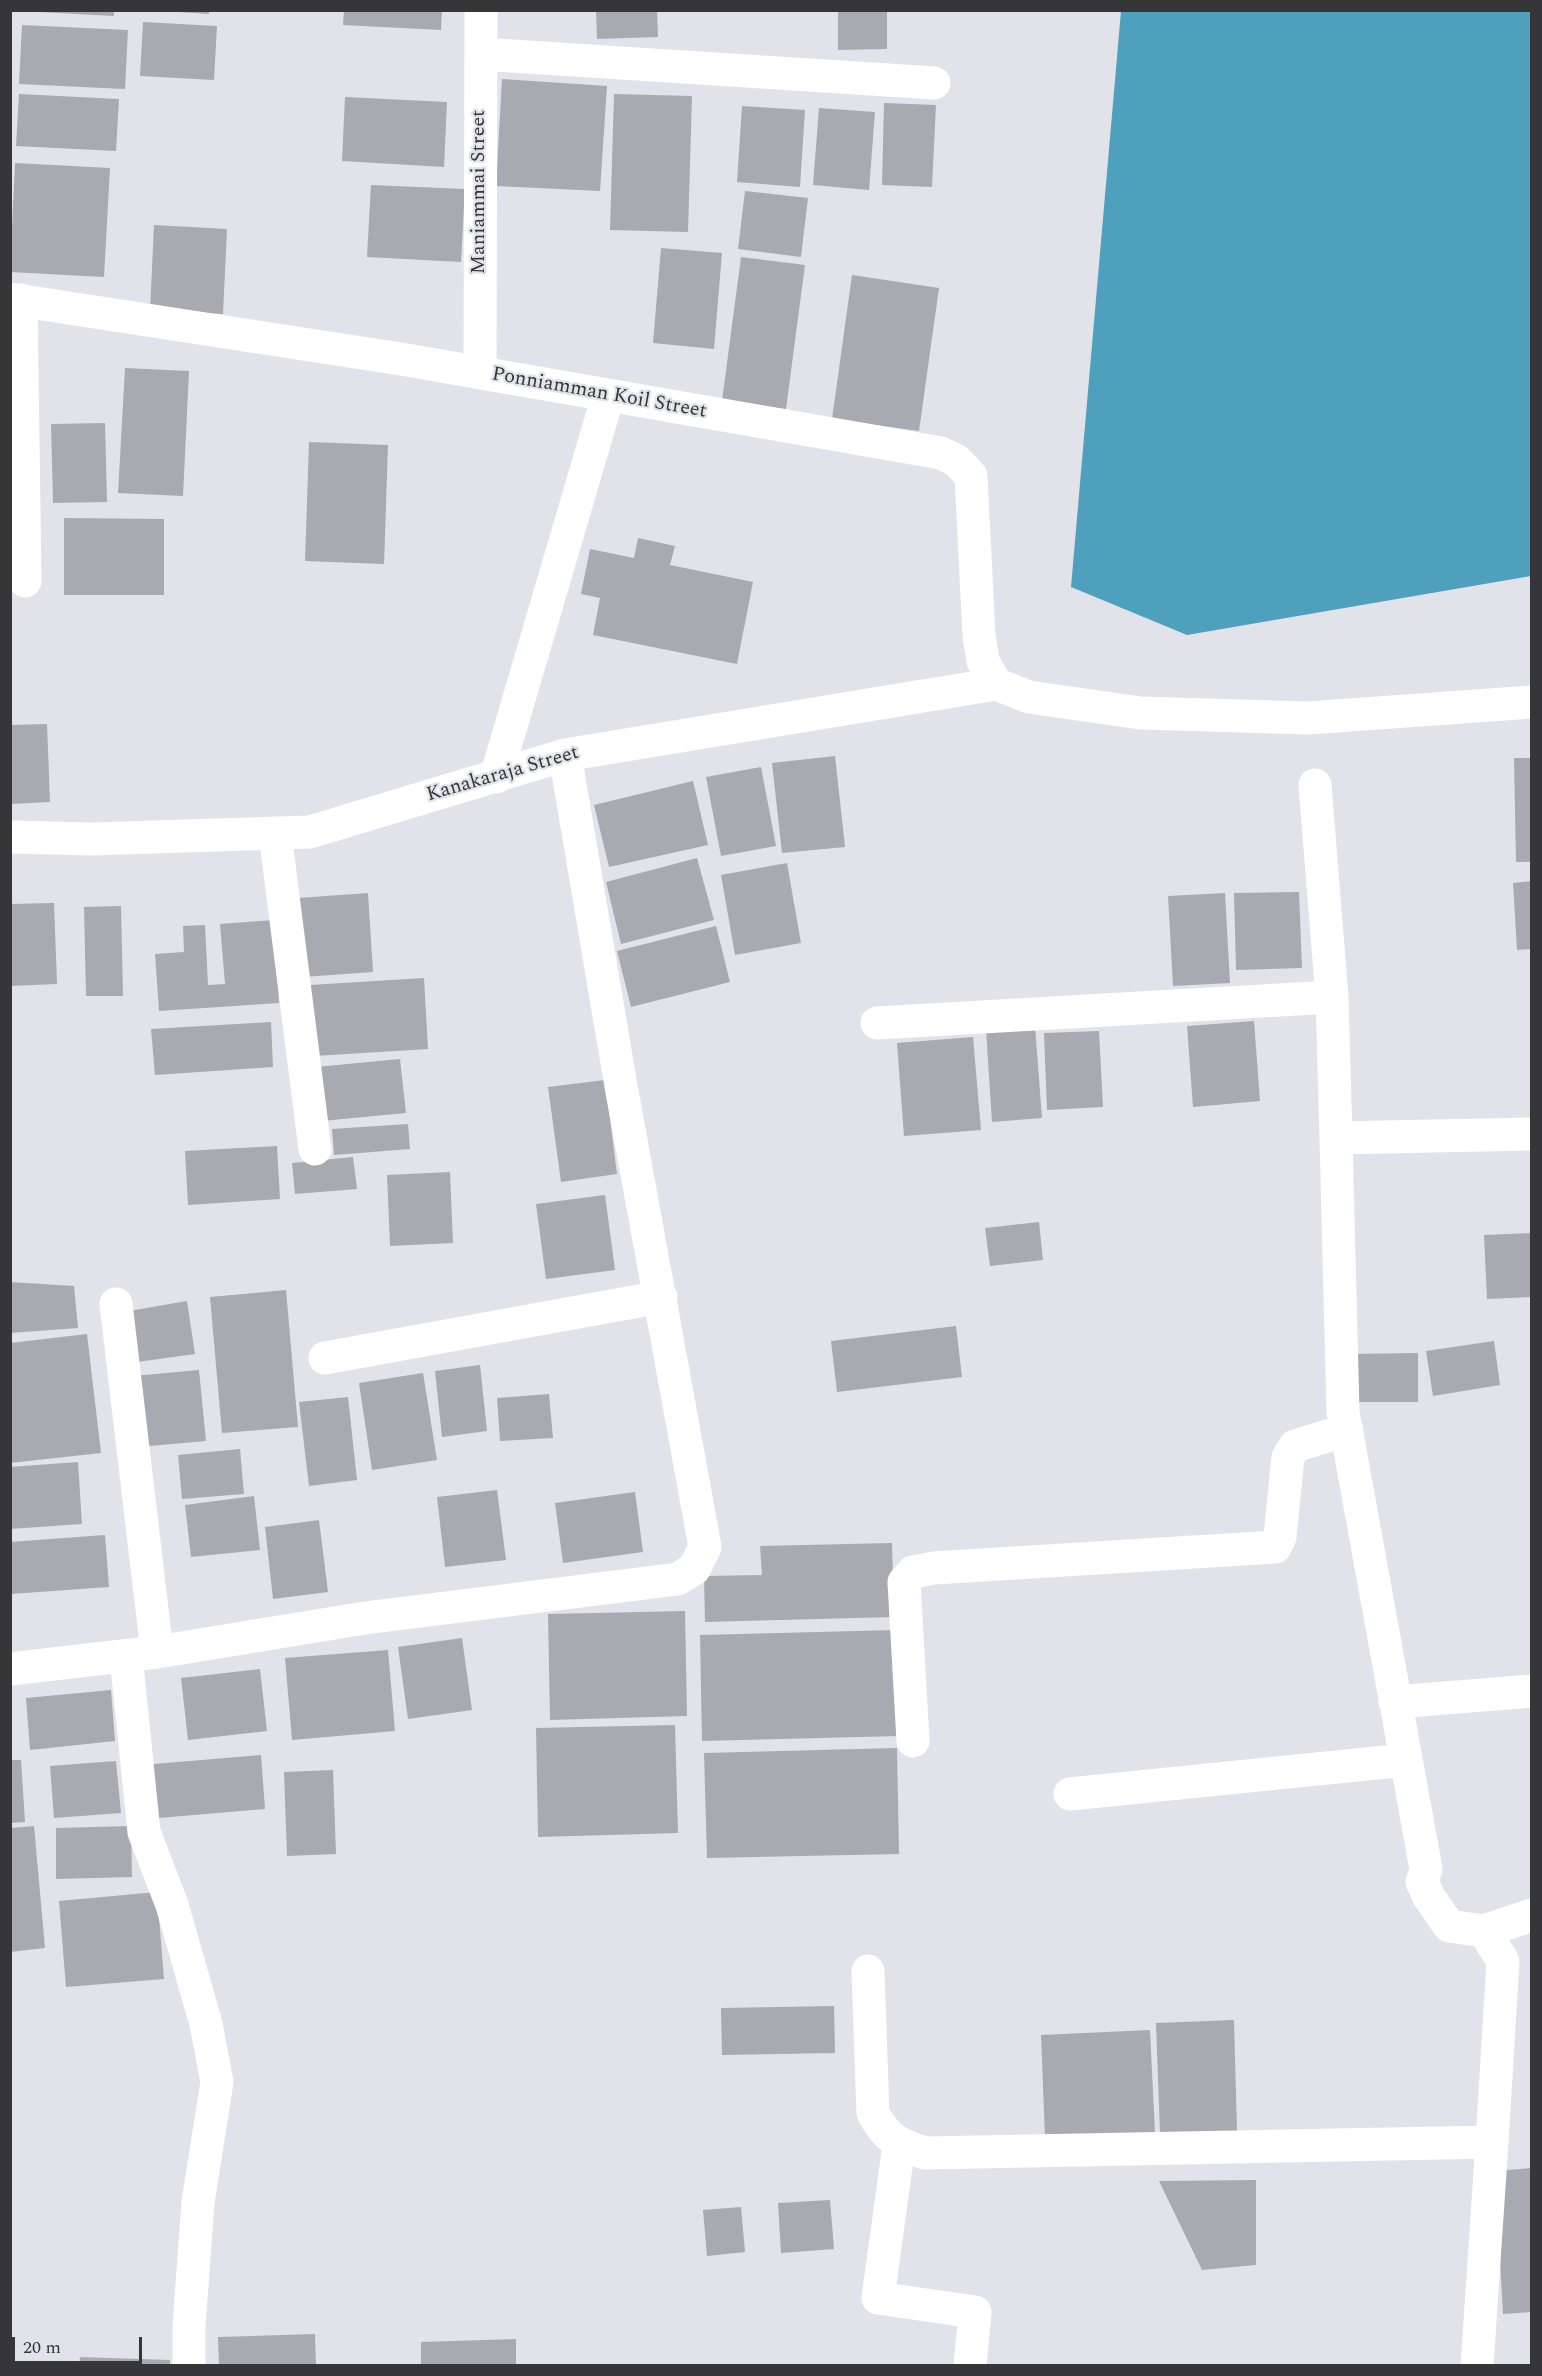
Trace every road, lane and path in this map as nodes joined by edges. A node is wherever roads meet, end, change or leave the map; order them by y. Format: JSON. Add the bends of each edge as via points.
{"nodes":[{"id":1,"x":481,"y":10,"type":"edge"},
{"id":2,"x":481,"y":54,"type":"junction"},
{"id":3,"x":934,"y":83,"type":"dead end"},
{"id":4,"x":16,"y":299,"type":"edge"},
{"id":5,"x":480,"y":373,"type":"junction"},
{"id":6,"x":608,"y":396,"type":"junction"},
{"id":7,"x":25,"y":581,"type":"dead end"},
{"id":8,"x":996,"y":684,"type":"junction"},
{"id":9,"x":1532,"y":702,"type":"edge"},
{"id":10,"x":565,"y":755,"type":"junction"},
{"id":11,"x":496,"y":777,"type":"junction"},
{"id":12,"x":1315,"y":785,"type":"dead end"},
{"id":13,"x":275,"y":833,"type":"junction"},
{"id":14,"x":10,"y":837,"type":"edge"},
{"id":15,"x":1332,"y":997,"type":"junction"},
{"id":16,"x":877,"y":1023,"type":"dead end"},
{"id":17,"x":1532,"y":1134,"type":"edge"},
{"id":18,"x":1336,"y":1138,"type":"junction"},
{"id":19,"x":315,"y":1149,"type":"dead end"},
{"id":20,"x":661,"y":1297,"type":"junction"},
{"id":21,"x":116,"y":1304,"type":"dead end"},
{"id":22,"x":325,"y":1358,"type":"dead end"},
{"id":23,"x":1347,"y":1430,"type":"junction"},
{"id":24,"x":141,"y":1654,"type":"junction"},
{"id":25,"x":10,"y":1669,"type":"edge"},
{"id":26,"x":1532,"y":1691,"type":"edge"},
{"id":27,"x":1395,"y":1702,"type":"junction"},
{"id":28,"x":914,"y":1741,"type":"dead end"},
{"id":29,"x":1406,"y":1760,"type":"junction"},
{"id":30,"x":1070,"y":1794,"type":"dead end"},
{"id":31,"x":1532,"y":1915,"type":"edge"},
{"id":32,"x":1484,"y":1931,"type":"junction"},
{"id":33,"x":868,"y":1971,"type":"dead end"},
{"id":34,"x":1492,"y":2142,"type":"junction"},
{"id":35,"x":899,"y":2145,"type":"junction"},
{"id":36,"x":189,"y":2366,"type":"edge"},
{"id":37,"x":970,"y":2366,"type":"edge"},
{"id":38,"x":1477,"y":2366,"type":"edge"}],
"edges":[{"from":1,"to":2,"type":"street","name":"Maniammai Street"},
{"from":2,"to":3,"type":"street"},
{"from":2,"to":5,"type":"street","name":"Maniammai Street"},
{"from":4,"to":5,"type":"street","name":"Ponniamman Koil Street"},
{"from":4,"to":7,"type":"street"},
{"from":5,"to":6,"type":"street","name":"Ponniamman Koil Street"},
{"from":6,"to":8,"type":"street","name":"Ponniamman Koil Street","via":[[941,453],[957,461],[971,476],[979,635],[983,661]]},
{"from":6,"to":11,"type":"street"},
{"from":8,"to":9,"type":"street","via":[[1029,697],[1140,713],[1308,718]]},
{"from":8,"to":10,"type":"street","name":"Kanakaraja Street"},
{"from":10,"to":11,"type":"street","name":"Kanakaraja Street"},
{"from":10,"to":20,"type":"street"},
{"from":11,"to":13,"type":"street","name":"Kanakaraja Street","via":[[310,832]]},
{"from":12,"to":15,"type":"street"},
{"from":13,"to":14,"type":"street","name":"Kanakaraja Street","via":[[92,839]]},
{"from":13,"to":19,"type":"street"},
{"from":15,"to":16,"type":"street"},
{"from":15,"to":18,"type":"street"},
{"from":17,"to":18,"type":"street"},
{"from":18,"to":23,"type":"street"},
{"from":20,"to":22,"type":"street"},
{"from":20,"to":24,"type":"street","via":[[705,1547],[694,1569],[678,1579],[365,1618]]},
{"from":21,"to":24,"type":"street","via":[[134,1464]]},
{"from":23,"to":27,"type":"street"},
{"from":23,"to":28,"type":"street","via":[[1295,1446],[1288,1457],[1280,1537],[1275,1547],[913,1572],[904,1582]]},
{"from":24,"to":25,"type":"street"},
{"from":24,"to":36,"type":"street","via":[[144,1832],[175,1916],[206,2024],[217,2082],[198,2202]]},
{"from":26,"to":27,"type":"street"},
{"from":27,"to":29,"type":"street"},
{"from":29,"to":30,"type":"street"},
{"from":29,"to":32,"type":"street","via":[[1426,1869],[1422,1882],[1449,1926]]},
{"from":31,"to":32,"type":"street"},
{"from":32,"to":34,"type":"street","via":[[1503,1961]]},
{"from":33,"to":35,"type":"street","via":[[873,2113],[883,2131]]},
{"from":34,"to":35,"type":"street","via":[[924,2153]]},
{"from":34,"to":38,"type":"street"},
{"from":35,"to":37,"type":"street","via":[[878,2298],[975,2312]]}]}
